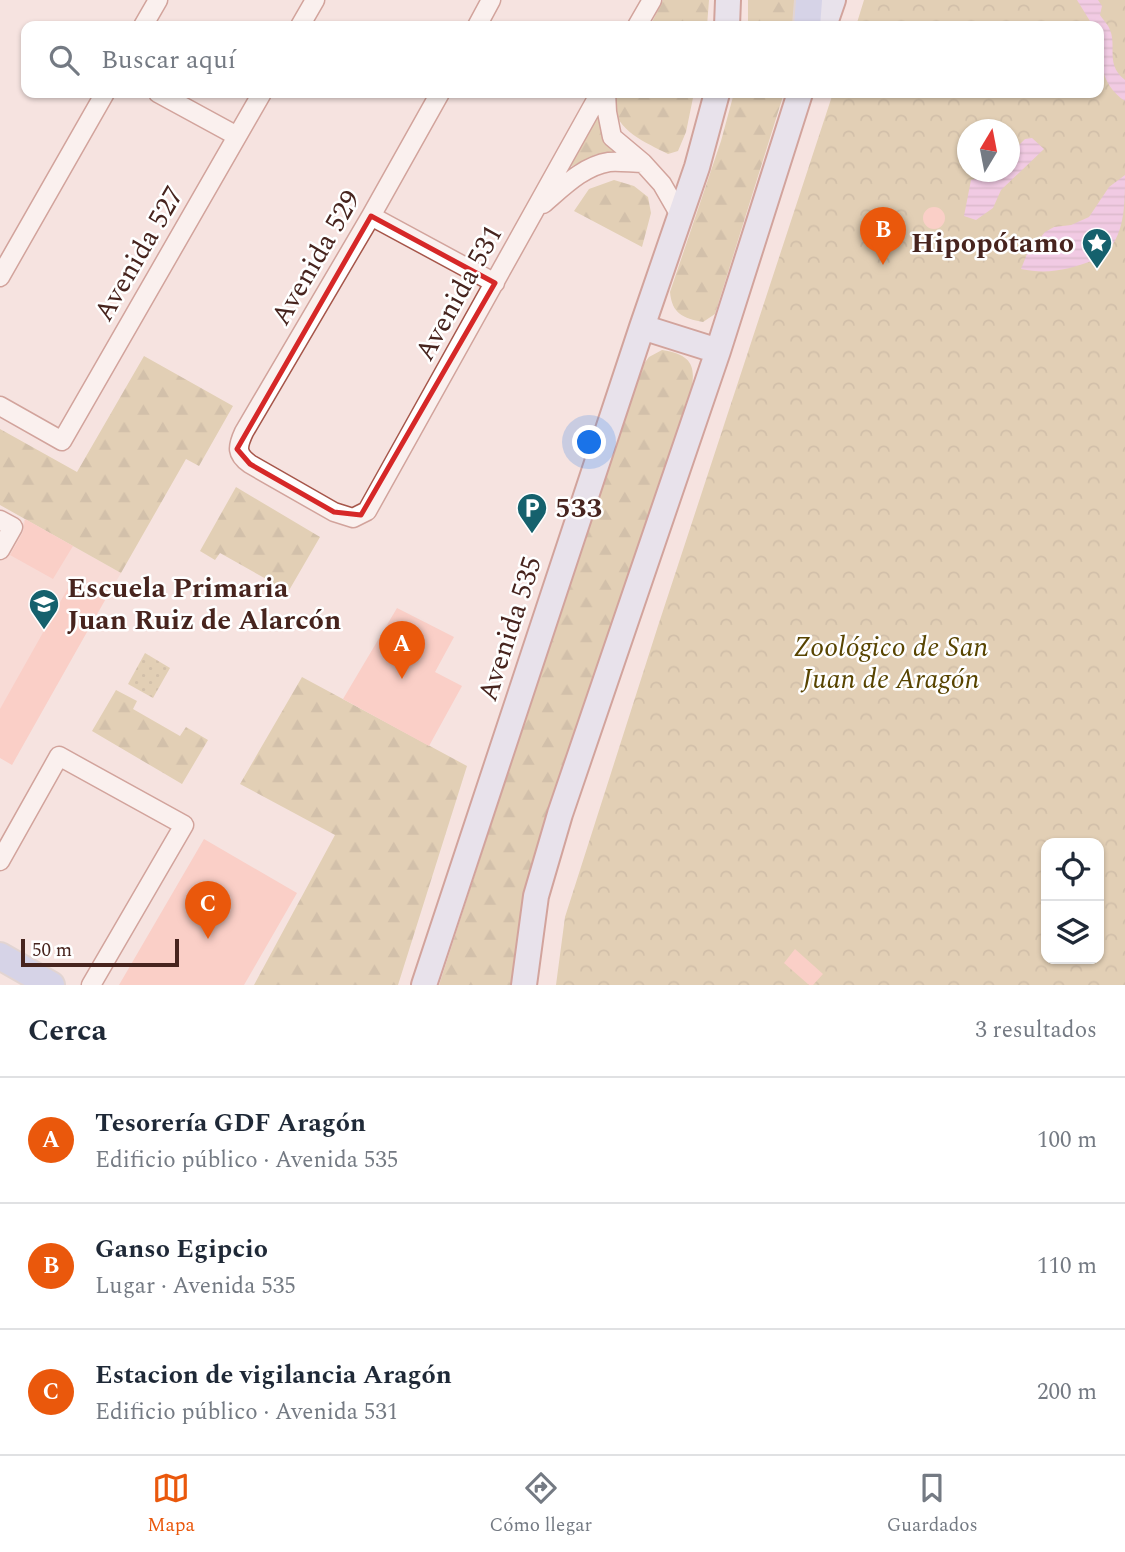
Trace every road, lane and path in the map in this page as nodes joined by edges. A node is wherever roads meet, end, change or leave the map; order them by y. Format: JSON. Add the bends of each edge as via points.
{"nodes":[{"id":1,"x":158,"y":0,"type":"edge"},
{"id":2,"x":315,"y":0,"type":"edge"},
{"id":3,"x":491,"y":0,"type":"edge"},
{"id":4,"x":652,"y":0,"type":"edge"},
{"id":5,"x":728,"y":0,"type":"edge"},
{"id":6,"x":809,"y":0,"type":"edge"},
{"id":7,"x":833,"y":0,"type":"edge"},
{"id":8,"x":146,"y":21,"type":"edge"},
{"id":9,"x":303,"y":21,"type":"edge"},
{"id":10,"x":480,"y":21,"type":"edge"},
{"id":11,"x":640,"y":21,"type":"edge"},
{"id":12,"x":727,"y":21,"type":"edge"},
{"id":13,"x":807,"y":21,"type":"edge"},
{"id":14,"x":826,"y":21,"type":"edge"},
{"id":15,"x":102,"y":98,"type":"edge"},
{"id":16,"x":167,"y":98,"type":"edge"},
{"id":17,"x":259,"y":98,"type":"edge"},
{"id":18,"x":437,"y":98,"type":"edge"},
{"id":19,"x":597,"y":98,"type":"edge"},
{"id":20,"x":606,"y":98,"type":"edge"},
{"id":21,"x":716,"y":98,"type":"edge"},
{"id":22,"x":798,"y":98,"type":"edge"},
{"id":23,"x":237,"y":136,"type":"junction"},
{"id":24,"x":643,"y":163,"type":"junction"},
{"id":25,"x":535,"y":211,"type":"junction"},
{"id":26,"x":371,"y":216,"type":"junction"},
{"id":27,"x":681,"y":217,"type":"junction"},
{"id":28,"x":0,"y":277,"type":"edge"},
{"id":29,"x":495,"y":283,"type":"junction"},
{"id":30,"x":642,"y":327,"type":"junction"},
{"id":31,"x":718,"y":351,"type":"junction"},
{"id":32,"x":0,"y":405,"type":"edge"},
{"id":33,"x":361,"y":515,"type":"joint"},
{"id":34,"x":7,"y":523,"type":"edge"},
{"id":35,"x":0,"y":550,"type":"edge"},
{"id":36,"x":0,"y":861,"type":"edge"},
{"id":37,"x":0,"y":956,"type":"edge"},
{"id":38,"x":51,"y":985,"type":"edge"},
{"id":39,"x":91,"y":985,"type":"edge"},
{"id":40,"x":424,"y":985,"type":"edge"},
{"id":41,"x":524,"y":985,"type":"edge"}],
"edges":[{"from":1,"to":8,"type":"street"},
{"from":2,"to":9,"type":"street"},
{"from":3,"to":10,"type":"street"},
{"from":4,"to":11,"type":"street"},
{"from":5,"to":12,"type":"street"},
{"from":6,"to":13,"type":"main road"},
{"from":7,"to":14,"type":"street"},
{"from":15,"to":28,"type":"street"},
{"from":16,"to":23,"type":"street"},
{"from":17,"to":23,"type":"street","name":"Avenida 527"},
{"from":18,"to":26,"type":"street","name":"Avenida 529"},
{"from":19,"to":25,"type":"street","name":"Avenida 531"},
{"from":20,"to":24,"type":"street","via":[[612,137]]},
{"from":21,"to":27,"type":"street","name":"Avenida 535"},
{"from":22,"to":31,"type":"street"},
{"from":23,"to":32,"type":"street","name":"Avenida 527","via":[[62,441]]},
{"from":24,"to":25,"type":"street","via":[[608,162],[590,169]]},
{"from":24,"to":27,"type":"street"},
{"from":25,"to":29,"type":"street","name":"Avenida 531"},
{"from":26,"to":29,"type":"street"},
{"from":26,"to":33,"type":"street","name":"Avenida 529","via":[[237,449],[250,464],[334,512]]},
{"from":27,"to":30,"type":"street","name":"Avenida 535"},
{"from":29,"to":33,"type":"street","name":"Avenida 531"},
{"from":30,"to":31,"type":"street"},
{"from":30,"to":40,"type":"street","name":"Avenida 535"},
{"from":31,"to":41,"type":"street","via":[[560,814],[536,896]]},
{"from":34,"to":35,"type":"street"},
{"from":36,"to":39,"type":"street","via":[[59,756],[184,825]]},
{"from":37,"to":38,"type":"main road"}]}
